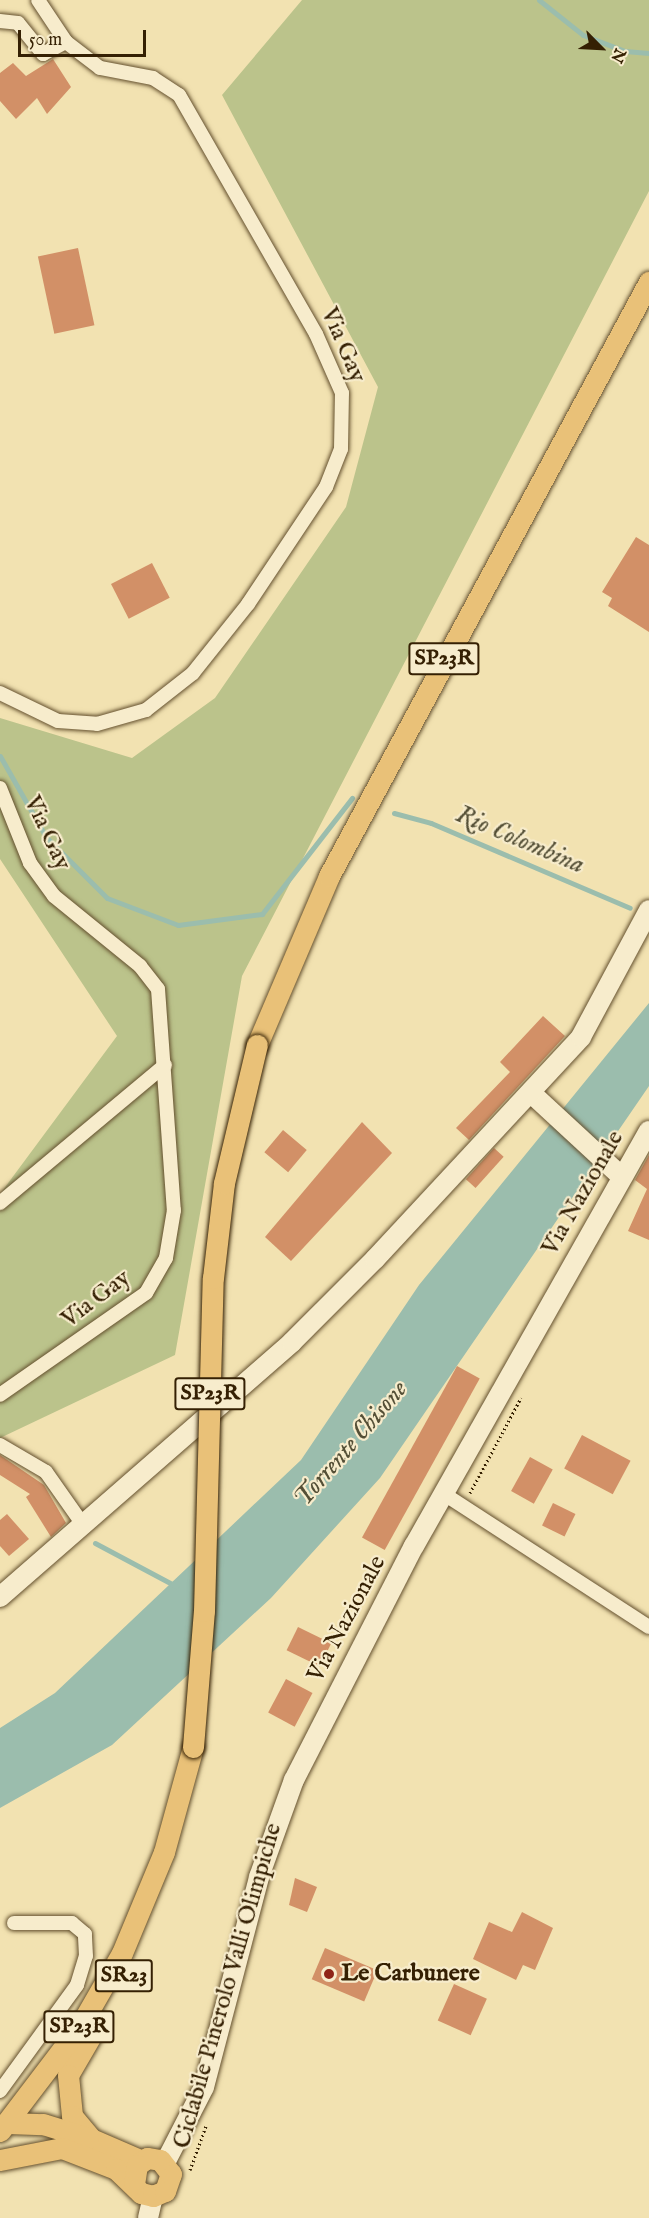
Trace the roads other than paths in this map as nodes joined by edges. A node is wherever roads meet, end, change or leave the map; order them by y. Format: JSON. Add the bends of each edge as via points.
{"nodes":[{"id":1,"x":38,"y":0,"type":"edge"},
{"id":2,"x":0,"y":21,"type":"edge"},
{"id":3,"x":66,"y":42,"type":"junction"},
{"id":4,"x":649,"y":282,"type":"edge"},
{"id":5,"x":0,"y":693,"type":"edge"},
{"id":6,"x":0,"y":788,"type":"edge"},
{"id":7,"x":649,"y":910,"type":"edge"},
{"id":8,"x":165,"y":1065,"type":"junction"},
{"id":9,"x":531,"y":1093,"type":"junction"},
{"id":10,"x":649,"y":1131,"type":"edge"},
{"id":11,"x":620,"y":1174,"type":"junction"},
{"id":12,"x":0,"y":1203,"type":"edge"},
{"id":13,"x":0,"y":1395,"type":"edge"},
{"id":14,"x":0,"y":1445,"type":"edge"},
{"id":15,"x":444,"y":1494,"type":"junction"},
{"id":16,"x":84,"y":1526,"type":"junction"},
{"id":17,"x":0,"y":1597,"type":"edge"},
{"id":18,"x":649,"y":1627,"type":"edge"},
{"id":19,"x":179,"y":1802,"type":"junction"},
{"id":20,"x":14,"y":1923,"type":"dead end"},
{"id":21,"x":0,"y":2091,"type":"edge"},
{"id":22,"x":4,"y":2127,"type":"edge"},
{"id":23,"x":92,"y":2139,"type":"junction"},
{"id":24,"x":0,"y":2160,"type":"edge"},
{"id":25,"x":142,"y":2161,"type":"junction"},
{"id":26,"x":165,"y":2163,"type":"junction"},
{"id":27,"x":134,"y":2183,"type":"junction"},
{"id":28,"x":153,"y":2196,"type":"junction"},
{"id":29,"x":148,"y":2218,"type":"edge"}],
"edges":[{"from":1,"to":3,"type":"street","name":"Via Gay"},
{"from":2,"to":3,"type":"street","via":[[18,23],[43,54]]},
{"from":3,"to":5,"type":"street","name":"Via Gay","via":[[100,68],[153,78],[179,95],[316,334],[342,393],[342,449],[326,487],[249,604],[194,674],[146,710],[97,723],[58,721]]},
{"from":4,"to":19,"type":"main road","number":"SP23R","bridge":true,"via":[[329,876],[256,1045],[224,1183],[213,1278],[204,1611],[193,1747]]},
{"from":6,"to":8,"type":"street","name":"Via Gay","via":[[30,863],[54,896],[140,966],[158,988]]},
{"from":7,"to":9,"type":"main road","via":[[581,1037]]},
{"from":8,"to":12,"type":"street"},
{"from":8,"to":13,"type":"street","name":"Via Gay","via":[[174,1210],[168,1250],[156,1278],[118,1318]]},
{"from":9,"to":11,"type":"main road"},
{"from":9,"to":16,"type":"main road","via":[[319,1317]]},
{"from":10,"to":11,"type":"main road","name":"Via Nazionale"},
{"from":11,"to":15,"type":"main road","name":"Via Nazionale"},
{"from":14,"to":16,"type":"street","via":[[46,1472]]},
{"from":15,"to":18,"type":"street"},
{"from":15,"to":26,"type":"main road","name":"Via Nazionale","via":[[294,1780],[259,1877],[204,2086]]},
{"from":16,"to":17,"type":"main road"},
{"from":19,"to":22,"type":"main road","number":"SP23R","via":[[122,1953],[80,2026]]},
{"from":19,"to":23,"type":"main road","number":"SR23","via":[[180,1839],[157,1909],[68,2075],[72,2116]]},
{"from":20,"to":21,"type":"street","via":[[72,1923],[85,1934],[86,1956],[77,1985]]},
{"from":22,"to":23,"type":"main road","via":[[43,2124]]},
{"from":23,"to":25,"type":"main road","number":"SR23"},
{"from":24,"to":27,"type":"main road","via":[[62,2148],[116,2169]]},
{"from":25,"to":26,"type":"main road"},
{"from":25,"to":27,"type":"main road"},
{"from":26,"to":28,"type":"main road","via":[[169,2186]]},
{"from":27,"to":28,"type":"main road"},
{"from":28,"to":29,"type":"main road"}]}
